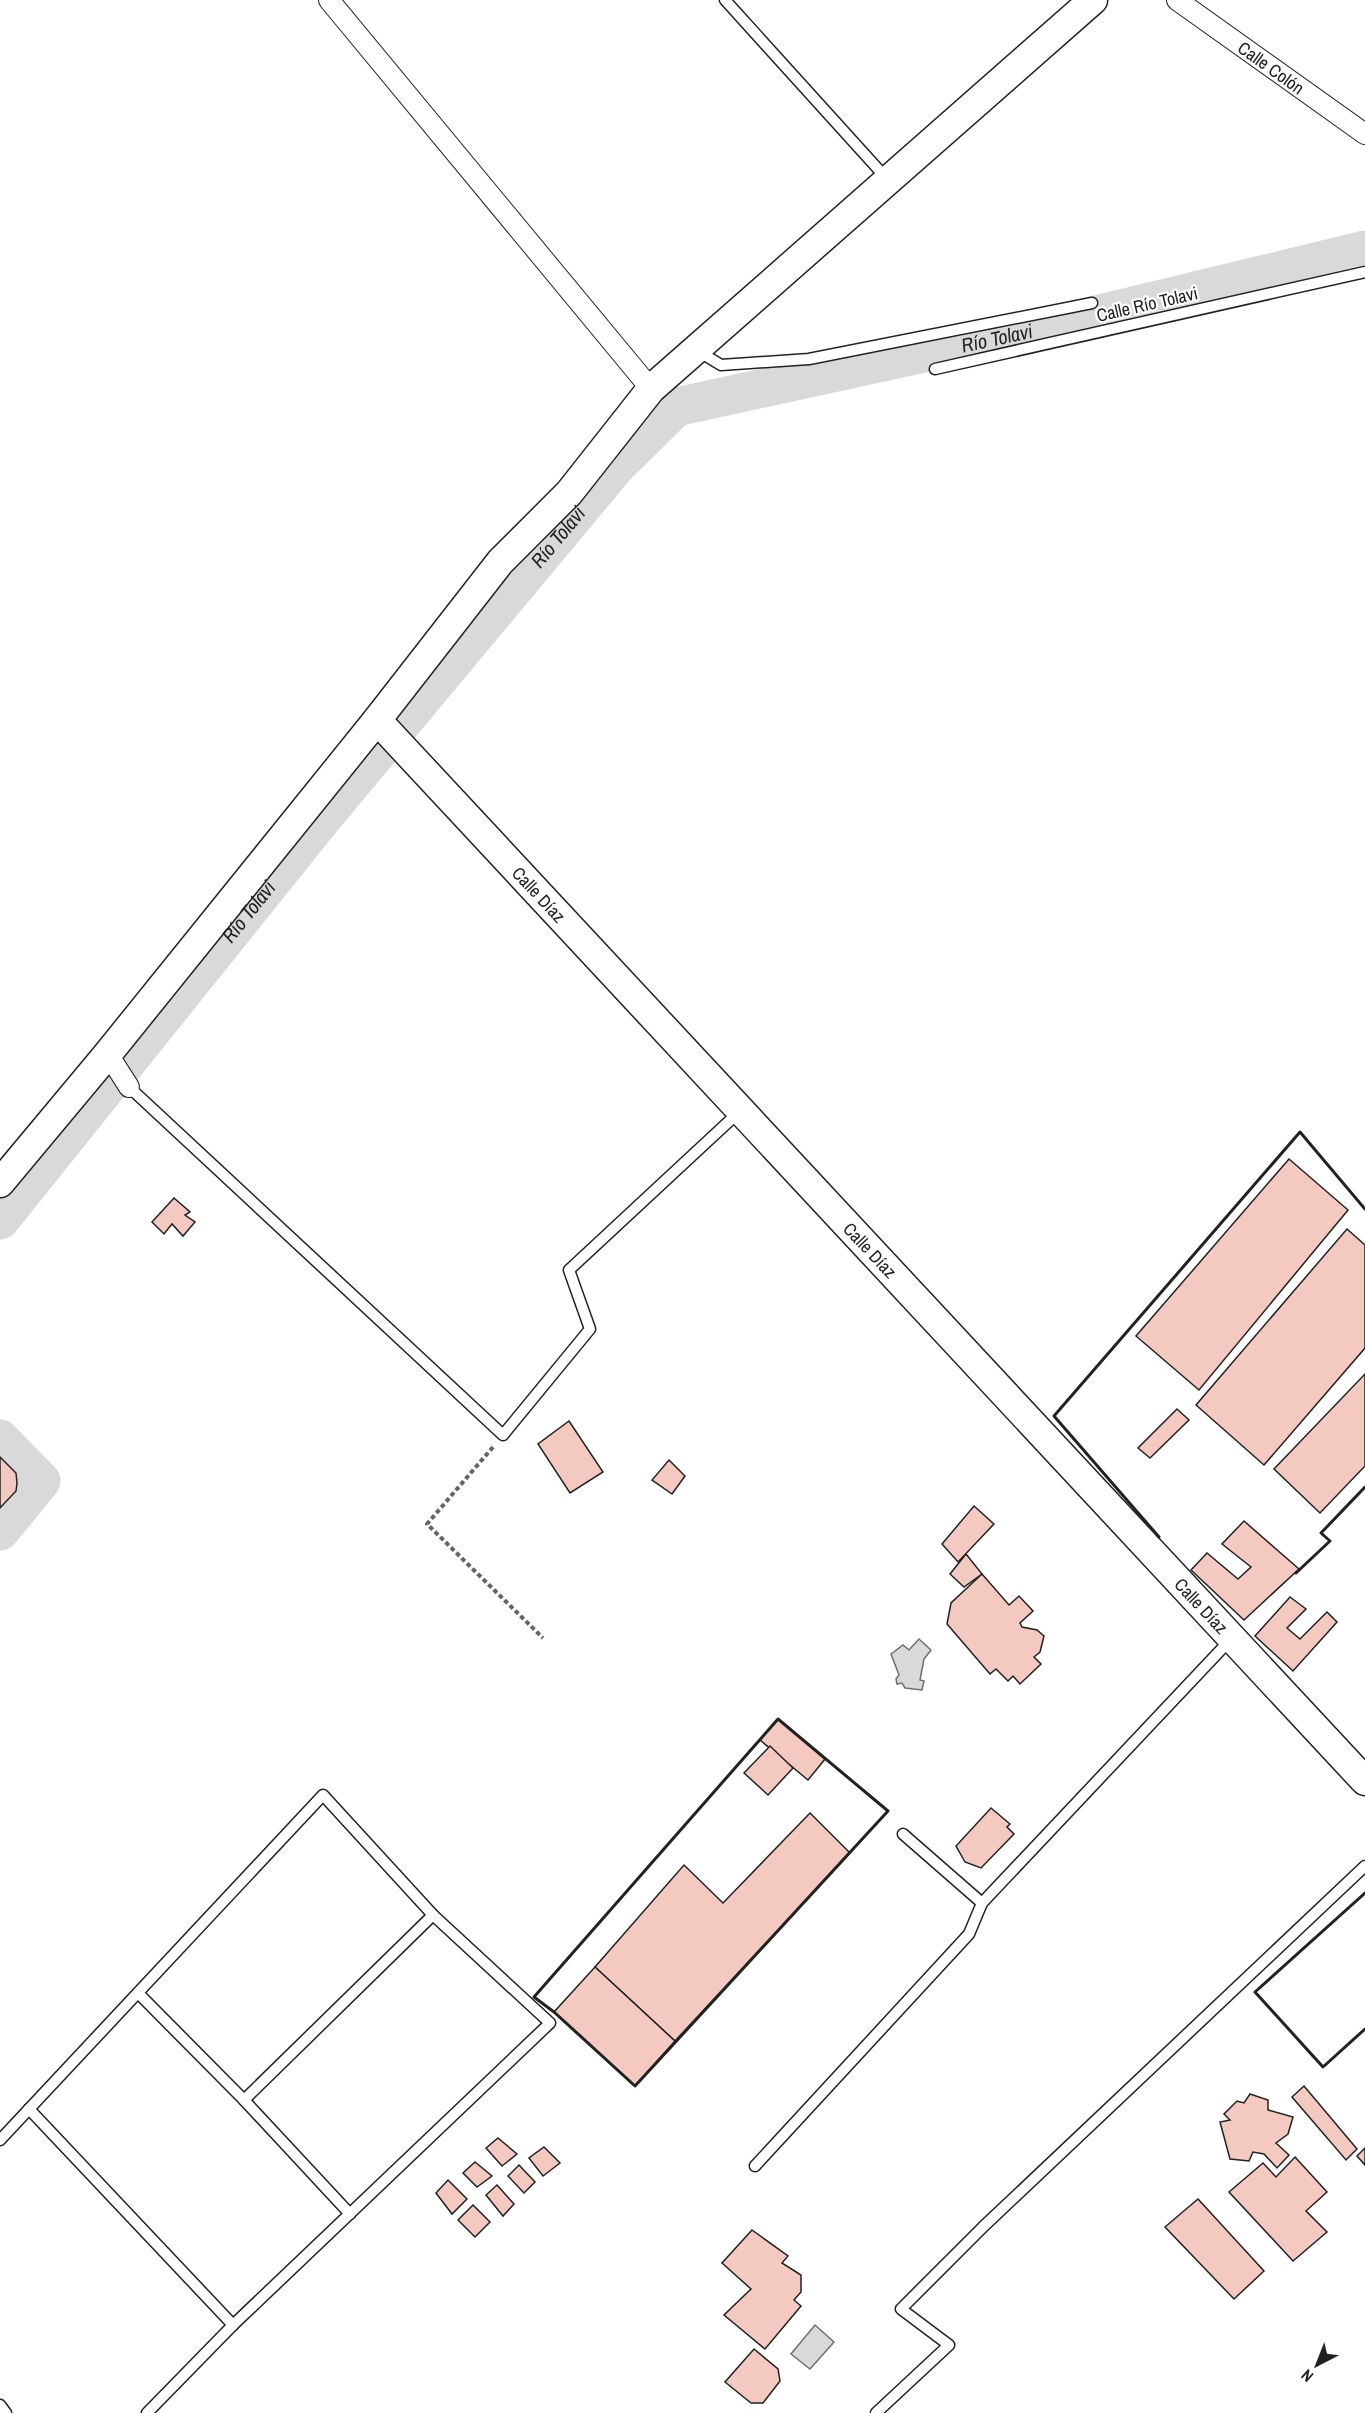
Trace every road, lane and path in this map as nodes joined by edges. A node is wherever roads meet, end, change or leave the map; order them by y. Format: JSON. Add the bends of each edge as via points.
{"nodes":[{"id":1,"x":329,"y":0,"type":"edge"},
{"id":2,"x":725,"y":0,"type":"edge"},
{"id":3,"x":1093,"y":0,"type":"edge"},
{"id":4,"x":1177,"y":0,"type":"edge"},
{"id":5,"x":1365,"y":134,"type":"edge"},
{"id":6,"x":888,"y":180,"type":"junction"},
{"id":7,"x":1365,"y":272,"type":"edge"},
{"id":8,"x":1092,"y":303,"type":"dead end"},
{"id":9,"x":695,"y":350,"type":"junction"},
{"id":10,"x":936,"y":369,"type":"dead end"},
{"id":11,"x":651,"y":389,"type":"junction"},
{"id":12,"x":390,"y":734,"type":"junction"},
{"id":13,"x":110,"y":1061,"type":"junction"},
{"id":14,"x":129,"y":1087,"type":"joint"},
{"id":15,"x":742,"y":1110,"type":"junction"},
{"id":16,"x":0,"y":1183,"type":"edge"},
{"id":17,"x":503,"y":1435,"type":"junction"},
{"id":18,"x":543,"y":1638,"type":"dead end"},
{"id":19,"x":1232,"y":1638,"type":"junction"},
{"id":20,"x":1365,"y":1781,"type":"edge"},
{"id":21,"x":903,"y":1834,"type":"dead end"},
{"id":22,"x":1365,"y":1866,"type":"edge"},
{"id":23,"x":982,"y":1904,"type":"junction"},
{"id":24,"x":433,"y":1915,"type":"junction"},
{"id":25,"x":138,"y":1993,"type":"junction"},
{"id":26,"x":244,"y":2100,"type":"junction"},
{"id":27,"x":29,"y":2109,"type":"junction"},
{"id":28,"x":0,"y":2140,"type":"edge"},
{"id":29,"x":755,"y":2166,"type":"dead end"},
{"id":30,"x":350,"y":2214,"type":"junction"},
{"id":31,"x":233,"y":2325,"type":"junction"},
{"id":32,"x":0,"y":2405,"type":"edge"},
{"id":33,"x":6,"y":2413,"type":"edge"},
{"id":34,"x":147,"y":2413,"type":"edge"},
{"id":35,"x":876,"y":2413,"type":"edge"}],
"edges":[{"from":1,"to":11,"type":"street"},
{"from":2,"to":6,"type":"lane"},
{"from":3,"to":6,"type":"street"},
{"from":4,"to":5,"type":"street","name":"Calle Colón"},
{"from":6,"to":9,"type":"street"},
{"from":7,"to":10,"type":"lane","name":"Calle Río Tolavi"},
{"from":8,"to":9,"type":"lane","name":"Calle Río Tolavi","via":[[809,359],[721,365]]},
{"from":9,"to":11,"type":"street"},
{"from":11,"to":12,"type":"street","via":[[569,493],[500,562]]},
{"from":12,"to":13,"type":"street"},
{"from":12,"to":15,"type":"street","name":"Calle Díaz"},
{"from":13,"to":14,"type":"street"},
{"from":13,"to":16,"type":"street"},
{"from":14,"to":17,"type":"lane"},
{"from":15,"to":17,"type":"lane","via":[[569,1270],[590,1329]]},
{"from":15,"to":19,"type":"street","name":"Calle Díaz"},
{"from":17,"to":18,"type":"path","via":[[427,1524]]},
{"from":19,"to":20,"type":"street","name":"Calle Díaz"},
{"from":19,"to":23,"type":"lane"},
{"from":21,"to":23,"type":"lane"},
{"from":22,"to":35,"type":"lane","via":[[901,2309],[949,2345]]},
{"from":23,"to":29,"type":"lane","via":[[969,1934]]},
{"from":24,"to":25,"type":"lane","via":[[322,1795]]},
{"from":24,"to":26,"type":"lane"},
{"from":24,"to":30,"type":"lane","via":[[550,2023]]},
{"from":25,"to":26,"type":"lane"},
{"from":25,"to":27,"type":"lane"},
{"from":26,"to":30,"type":"lane"},
{"from":27,"to":28,"type":"lane"},
{"from":27,"to":31,"type":"lane"},
{"from":30,"to":31,"type":"lane"},
{"from":31,"to":34,"type":"lane"},
{"from":32,"to":33,"type":"lane"}]}
